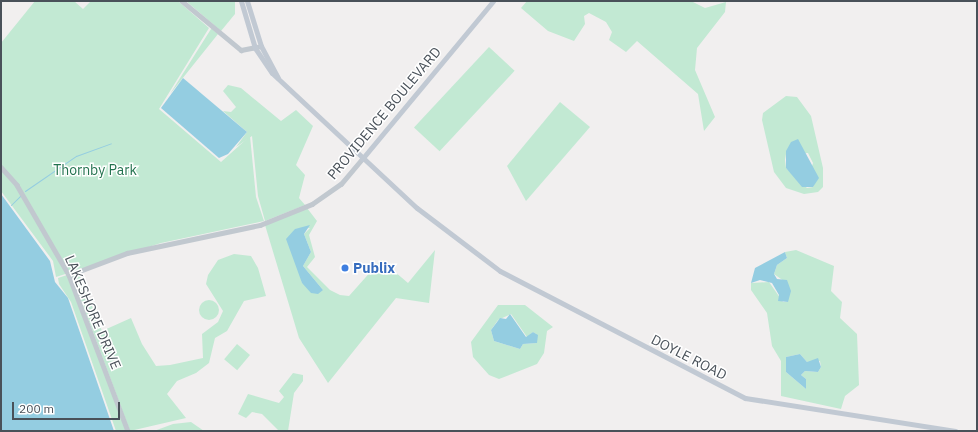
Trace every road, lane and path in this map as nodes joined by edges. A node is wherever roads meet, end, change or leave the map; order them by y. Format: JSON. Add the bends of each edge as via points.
{"nodes":[{"id":1,"x":182,"y":1,"type":"edge"},
{"id":2,"x":241,"y":1,"type":"edge"},
{"id":3,"x":247,"y":1,"type":"edge"},
{"id":4,"x":493,"y":1,"type":"edge"},
{"id":5,"x":261,"y":46,"type":"junction"},
{"id":6,"x":255,"y":48,"type":"junction"},
{"id":7,"x":278,"y":78,"type":"junction"},
{"id":8,"x":362,"y":159,"type":"junction"},
{"id":9,"x":1,"y":166,"type":"edge"},
{"id":10,"x":69,"y":275,"type":"junction"},
{"id":11,"x":128,"y":431,"type":"edge"},
{"id":12,"x":955,"y":431,"type":"edge"}],
"edges":[{"from":1,"to":6,"type":"street","via":[[241,50]]},
{"from":2,"to":6,"type":"main road"},
{"from":3,"to":5,"type":"main road"},
{"from":4,"to":8,"type":"main road","name":"PROVIDENCE BOULEVARD"},
{"from":5,"to":6,"type":"street"},
{"from":5,"to":7,"type":"main road"},
{"from":6,"to":7,"type":"main road"},
{"from":7,"to":8,"type":"main road","name":"DOYLE ROAD"},
{"from":8,"to":10,"type":"street","name":"PROVIDENCE BOULEVARD","via":[[342,184],[312,204],[260,225],[161,244]]},
{"from":8,"to":12,"type":"main road","name":"DOYLE ROAD","via":[[441,228],[500,272],[745,398]]},
{"from":9,"to":10,"type":"street","name":"LAKESHORE DRIVE","via":[[18,185]]},
{"from":10,"to":11,"type":"street","name":"LAKESHORE DRIVE"}]}
